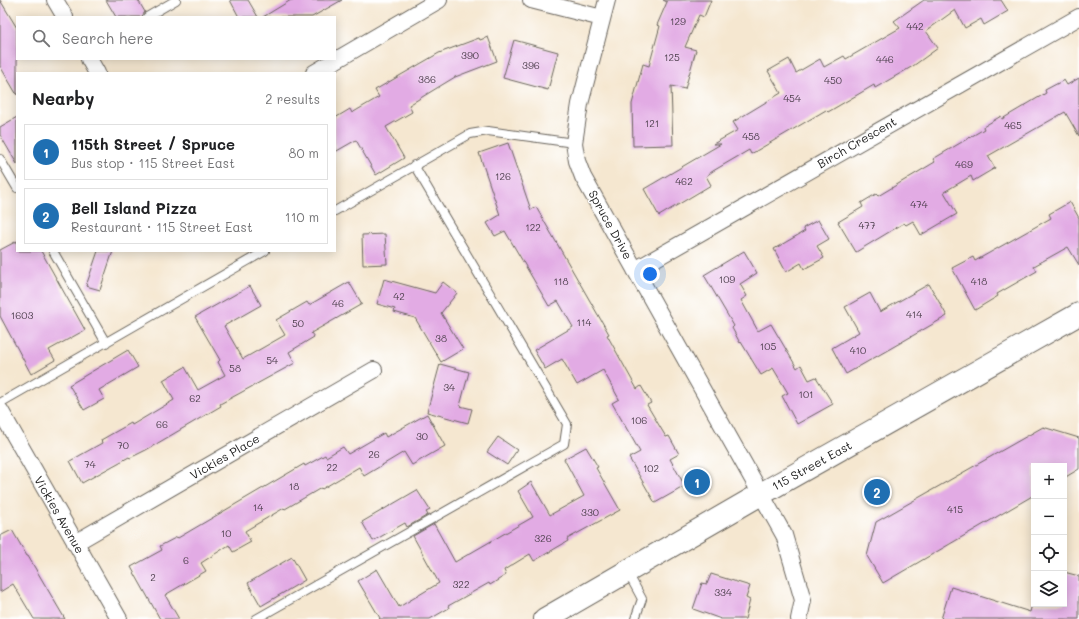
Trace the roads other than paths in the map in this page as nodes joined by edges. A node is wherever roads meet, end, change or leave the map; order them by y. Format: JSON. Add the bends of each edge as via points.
{"nodes":[{"id":1,"x":55,"y":0,"type":"edge"},
{"id":2,"x":176,"y":0,"type":"edge"},
{"id":3,"x":439,"y":0,"type":"edge"},
{"id":4,"x":531,"y":0,"type":"edge"},
{"id":5,"x":607,"y":0,"type":"edge"},
{"id":6,"x":64,"y":16,"type":"edge"},
{"id":7,"x":149,"y":16,"type":"edge"},
{"id":8,"x":1079,"y":17,"type":"edge"},
{"id":9,"x":602,"y":18,"type":"junction"},
{"id":10,"x":90,"y":60,"type":"edge"},
{"id":11,"x":96,"y":72,"type":"edge"},
{"id":12,"x":316,"y":72,"type":"edge"},
{"id":13,"x":574,"y":143,"type":"junction"},
{"id":14,"x":0,"y":159,"type":"edge"},
{"id":15,"x":414,"y":165,"type":"junction"},
{"id":16,"x":16,"y":186,"type":"edge"},
{"id":17,"x":336,"y":210,"type":"edge"},
{"id":18,"x":54,"y":252,"type":"edge"},
{"id":19,"x":263,"y":252,"type":"edge"},
{"id":20,"x":635,"y":270,"type":"junction"},
{"id":21,"x":1079,"y":314,"type":"edge"},
{"id":22,"x":106,"y":343,"type":"junction"},
{"id":23,"x":374,"y":370,"type":"dead end"},
{"id":24,"x":0,"y":403,"type":"edge"},
{"id":25,"x":0,"y":410,"type":"edge"},
{"id":26,"x":761,"y":494,"type":"junction"},
{"id":27,"x":75,"y":543,"type":"junction"},
{"id":28,"x":627,"y":572,"type":"junction"},
{"id":29,"x":119,"y":619,"type":"edge"},
{"id":30,"x":256,"y":619,"type":"edge"},
{"id":31,"x":545,"y":619,"type":"edge"},
{"id":32,"x":635,"y":619,"type":"edge"},
{"id":33,"x":799,"y":619,"type":"edge"}],
"edges":[{"from":1,"to":6,"type":"street"},
{"from":2,"to":7,"type":"lane"},
{"from":3,"to":12,"type":"street"},
{"from":4,"to":9,"type":"street"},
{"from":5,"to":9,"type":"street","name":"Spruce Drive"},
{"from":8,"to":20,"type":"street","name":"Birch Crescent"},
{"from":9,"to":13,"type":"street","name":"Spruce Drive","via":[[580,104]]},
{"from":10,"to":11,"type":"street"},
{"from":13,"to":15,"type":"lane","via":[[488,131],[478,132]]},
{"from":13,"to":20,"type":"street","name":"Spruce Drive","via":[[583,177]]},
{"from":14,"to":16,"type":"lane"},
{"from":15,"to":17,"type":"lane"},
{"from":15,"to":30,"type":"lane","via":[[566,424],[564,444]]},
{"from":18,"to":22,"type":"lane"},
{"from":19,"to":22,"type":"lane"},
{"from":20,"to":26,"type":"street","name":"Spruce Drive"},
{"from":21,"to":26,"type":"street","name":"115 Street East"},
{"from":22,"to":24,"type":"lane"},
{"from":23,"to":27,"type":"street","name":"Vickies Place"},
{"from":25,"to":27,"type":"street","name":"Vickies Avenue"},
{"from":26,"to":28,"type":"street","name":"115 Street East"},
{"from":26,"to":33,"type":"street","name":"Spruce Drive","via":[[784,535],[803,600]]},
{"from":27,"to":29,"type":"street","name":"Vickies Avenue"},
{"from":28,"to":31,"type":"street","name":"115 Street East"},
{"from":28,"to":32,"type":"lane","via":[[642,599]]}]}
